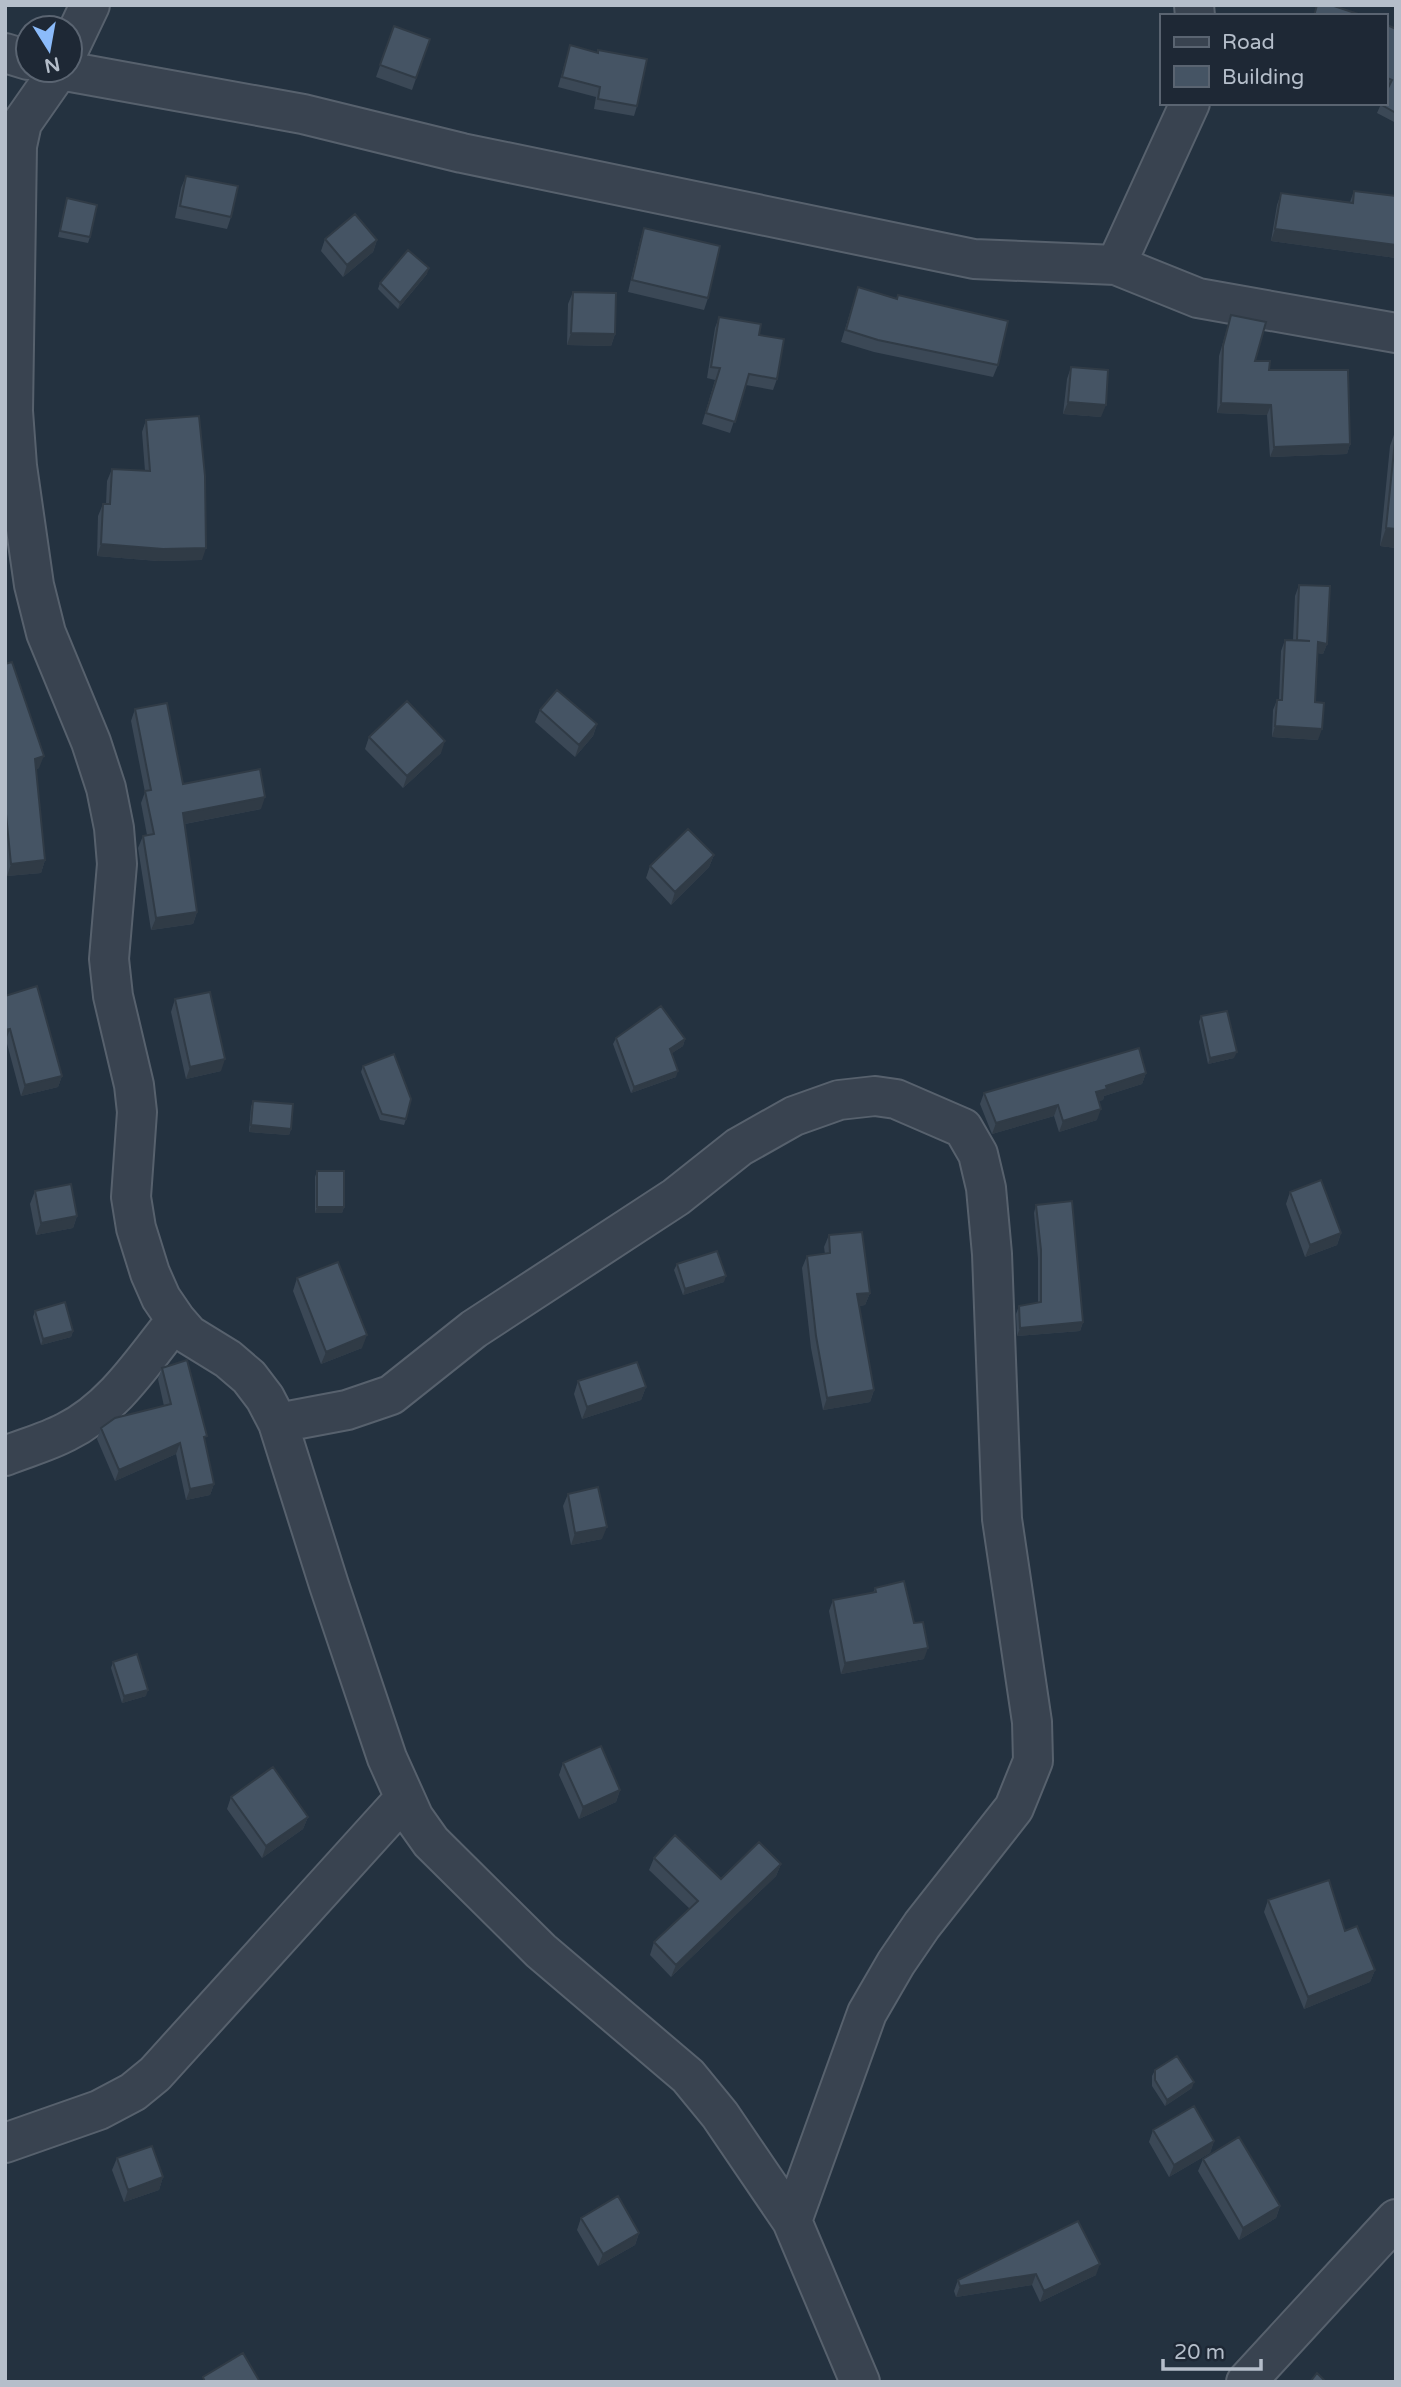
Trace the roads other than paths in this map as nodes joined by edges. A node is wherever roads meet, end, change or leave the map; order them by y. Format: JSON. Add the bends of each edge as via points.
{"nodes":[{"id":1,"x":84,"y":75,"type":"edge"},
{"id":2,"x":49,"y":84,"type":"edge"},
{"id":3,"x":1190,"y":105,"type":"edge"},
{"id":4,"x":1116,"y":265,"type":"junction"},
{"id":5,"x":1396,"y":333,"type":"edge"},
{"id":6,"x":11,"y":451,"type":"edge"},
{"id":7,"x":176,"y":1320,"type":"junction"},
{"id":8,"x":278,"y":1423,"type":"junction"},
{"id":9,"x":5,"y":1456,"type":"edge"},
{"id":10,"x":404,"y":1799,"type":"junction"},
{"id":11,"x":5,"y":2143,"type":"edge"},
{"id":12,"x":1396,"y":2218,"type":"edge"},
{"id":13,"x":792,"y":2221,"type":"junction"},
{"id":14,"x":860,"y":2382,"type":"edge"},
{"id":15,"x":1246,"y":2382,"type":"edge"}],
"edges":[{"from":1,"to":4,"type":"street","via":[[303,114],[462,153],[974,259]]},
{"from":2,"to":6,"type":"street","via":[[22,124],[17,146]]},
{"from":3,"to":4,"type":"street"},
{"from":4,"to":5,"type":"street","via":[[1198,298]]},
{"from":6,"to":7,"type":"street","via":[[47,633],[91,742],[114,828],[117,864],[109,959],[137,1112],[131,1197],[150,1273]]},
{"from":7,"to":8,"type":"street","via":[[189,1335],[249,1377]]},
{"from":7,"to":9,"type":"street","via":[[117,1393],[92,1416],[66,1433]]},
{"from":8,"to":10,"type":"street"},
{"from":8,"to":13,"type":"street","via":[[347,1410],[391,1395],[474,1329],[676,1198],[739,1147],[794,1116],[839,1100],[875,1096],[896,1099],[963,1128],[978,1154],[986,1188],[1002,1519],[1032,1722],[1033,1761],[1014,1808],[922,1925],[867,2012]]},
{"from":10,"to":11,"type":"street","via":[[155,2074],[134,2092],[99,2110]]},
{"from":10,"to":13,"type":"street","via":[[431,1842],[541,1951],[688,2076]]},
{"from":12,"to":15,"type":"street"},
{"from":13,"to":14,"type":"street"}]}
